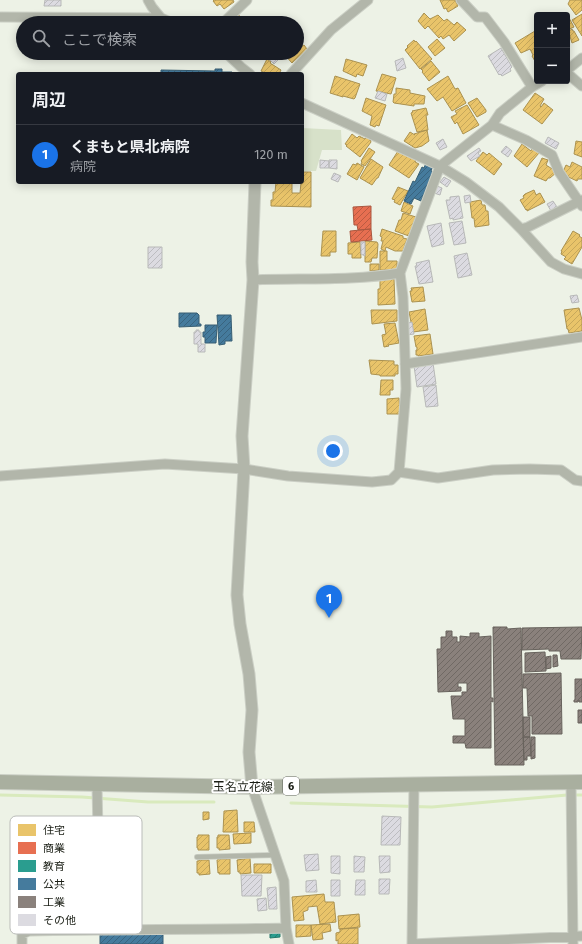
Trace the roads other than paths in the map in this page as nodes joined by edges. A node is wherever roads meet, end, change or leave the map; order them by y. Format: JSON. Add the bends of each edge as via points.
{"nodes":[{"id":1,"x":148,"y":0,"type":"edge"},
{"id":2,"x":247,"y":0,"type":"edge"},
{"id":3,"x":368,"y":0,"type":"edge"},
{"id":4,"x":461,"y":0,"type":"edge"},
{"id":5,"x":159,"y":16,"type":"edge"},
{"id":6,"x":230,"y":16,"type":"edge"},
{"id":7,"x":0,"y":17,"type":"edge"},
{"id":8,"x":16,"y":17,"type":"edge"},
{"id":9,"x":582,"y":58,"type":"edge"},
{"id":10,"x":233,"y":60,"type":"edge"},
{"id":11,"x":304,"y":60,"type":"edge"},
{"id":12,"x":304,"y":60,"type":"edge"},
{"id":13,"x":570,"y":68,"type":"edge"},
{"id":14,"x":247,"y":72,"type":"edge"},
{"id":15,"x":293,"y":72,"type":"edge"},
{"id":16,"x":570,"y":76,"type":"edge"},
{"id":17,"x":536,"y":84,"type":"edge"},
{"id":18,"x":532,"y":86,"type":"junction"},
{"id":19,"x":582,"y":86,"type":"edge"},
{"id":20,"x":304,"y":104,"type":"edge"},
{"id":21,"x":492,"y":125,"type":"junction"},
{"id":22,"x":440,"y":166,"type":"junction"},
{"id":23,"x":255,"y":184,"type":"edge"},
{"id":24,"x":581,"y":203,"type":"edge"},
{"id":25,"x":521,"y":228,"type":"junction"},
{"id":26,"x":400,"y":273,"type":"junction"},
{"id":27,"x":582,"y":274,"type":"edge"},
{"id":28,"x":253,"y":280,"type":"junction"},
{"id":29,"x":582,"y":337,"type":"edge"},
{"id":30,"x":405,"y":364,"type":"junction"},
{"id":31,"x":244,"y":469,"type":"junction"},
{"id":32,"x":399,"y":472,"type":"junction"},
{"id":33,"x":0,"y":476,"type":"edge"},
{"id":34,"x":582,"y":481,"type":"edge"},
{"id":35,"x":0,"y":782,"type":"edge"},
{"id":36,"x":576,"y":782,"type":"edge"},
{"id":37,"x":414,"y":784,"type":"junction"},
{"id":38,"x":252,"y":787,"type":"junction"},
{"id":39,"x":97,"y":790,"type":"junction"},
{"id":40,"x":97,"y":816,"type":"edge"},
{"id":41,"x":275,"y":855,"type":"junction"},
{"id":42,"x":197,"y":857,"type":"dead end"},
{"id":43,"x":286,"y":928,"type":"junction"},
{"id":44,"x":142,"y":929,"type":"edge"},
{"id":45,"x":576,"y":939,"type":"edge"},
{"id":46,"x":289,"y":944,"type":"edge"},
{"id":47,"x":412,"y":944,"type":"edge"}],
"edges":[{"from":1,"to":5,"type":"street"},
{"from":2,"to":6,"type":"street"},
{"from":3,"to":12,"type":"street","via":[[331,30]]},
{"from":4,"to":18,"type":"street","via":[[477,17],[485,17],[493,26]]},
{"from":7,"to":8,"type":"street"},
{"from":9,"to":13,"type":"street"},
{"from":10,"to":14,"type":"street"},
{"from":11,"to":15,"type":"street"},
{"from":16,"to":19,"type":"street"},
{"from":17,"to":18,"type":"street"},
{"from":18,"to":21,"type":"street","via":[[500,113]]},
{"from":20,"to":22,"type":"street"},
{"from":21,"to":22,"type":"street"},
{"from":21,"to":24,"type":"street","via":[[552,155],[559,172]]},
{"from":22,"to":25,"type":"street","via":[[477,190]]},
{"from":22,"to":26,"type":"street"},
{"from":23,"to":28,"type":"street"},
{"from":24,"to":25,"type":"street"},
{"from":25,"to":27,"type":"street","via":[[551,262]]},
{"from":26,"to":28,"type":"street","via":[[327,279]]},
{"from":26,"to":30,"type":"street"},
{"from":28,"to":31,"type":"street","via":[[242,436]]},
{"from":29,"to":30,"type":"street"},
{"from":30,"to":32,"type":"street","via":[[406,389]]},
{"from":31,"to":32,"type":"street","via":[[288,476],[372,482],[391,480]]},
{"from":31,"to":33,"type":"street","via":[[165,464]]},
{"from":31,"to":38,"type":"street","via":[[237,596],[252,710]]},
{"from":32,"to":34,"type":"street","via":[[438,478],[493,470],[560,470],[575,480]]},
{"from":35,"to":39,"type":"main road","name":"玉名立花線","number":"6"},
{"from":36,"to":37,"type":"main road","name":"玉名立花線","number":"6"},
{"from":36,"to":45,"type":"street"},
{"from":37,"to":38,"type":"main road","name":"玉名立花線","number":"6"},
{"from":37,"to":47,"type":"street"},
{"from":38,"to":39,"type":"main road","name":"玉名立花線","number":"6"},
{"from":38,"to":41,"type":"street"},
{"from":39,"to":40,"type":"street"},
{"from":41,"to":42,"type":"lane"},
{"from":41,"to":43,"type":"street","via":[[284,881]]},
{"from":43,"to":44,"type":"street"},
{"from":43,"to":46,"type":"street"},
{"from":45,"to":47,"type":"street"}]}
